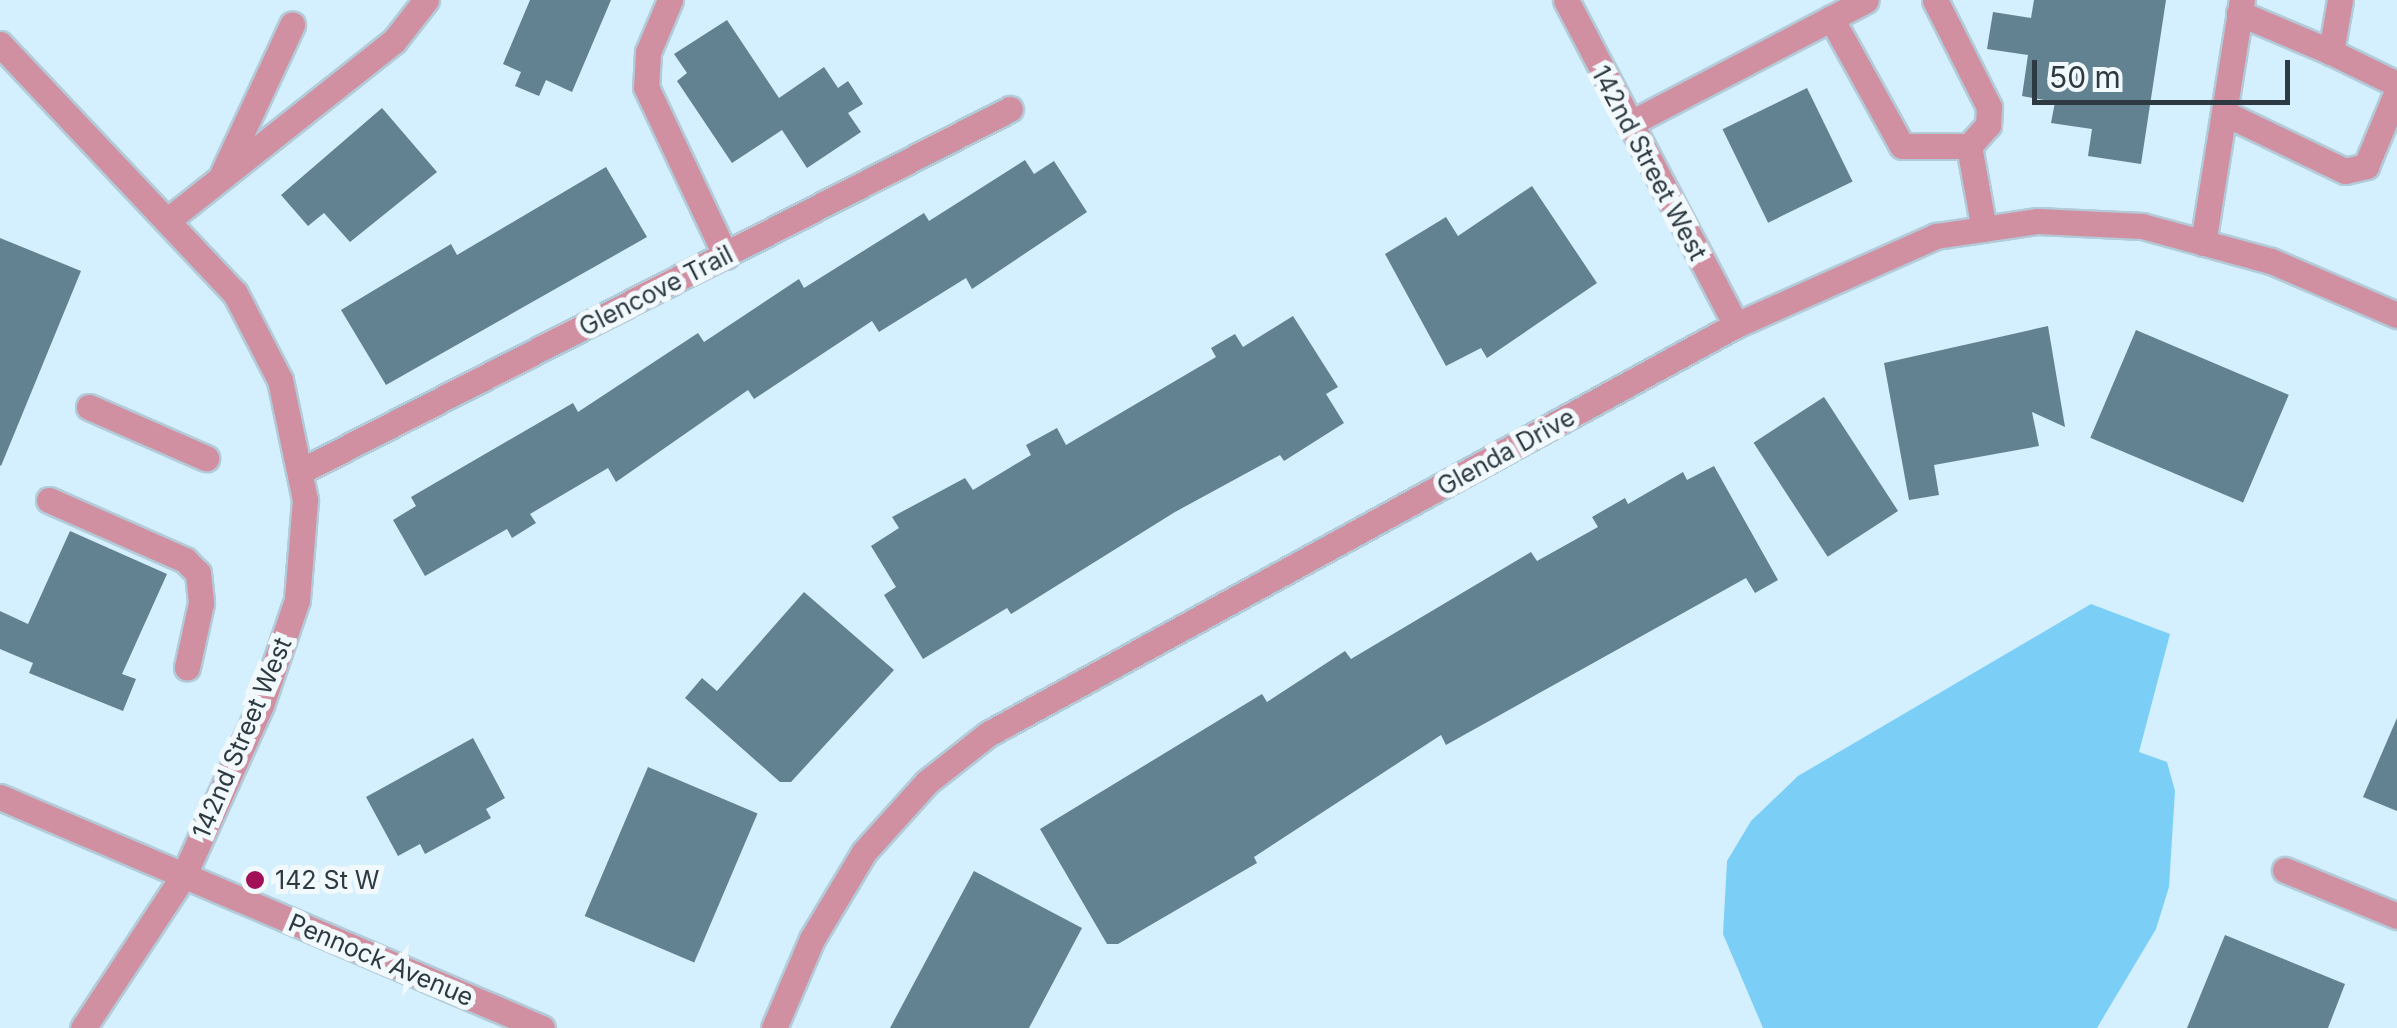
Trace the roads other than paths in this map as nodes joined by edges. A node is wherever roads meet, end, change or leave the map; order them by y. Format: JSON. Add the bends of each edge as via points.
{"nodes":[{"id":1,"x":426,"y":0,"type":"edge"},
{"id":2,"x":670,"y":0,"type":"edge"},
{"id":3,"x":1566,"y":0,"type":"edge"},
{"id":4,"x":1866,"y":0,"type":"edge"},
{"id":5,"x":1934,"y":0,"type":"edge"},
{"id":6,"x":2340,"y":0,"type":"edge"},
{"id":7,"x":2240,"y":7,"type":"edge"},
{"id":8,"x":1831,"y":18,"type":"junction"},
{"id":9,"x":292,"y":25,"type":"dead end"},
{"id":10,"x":0,"y":44,"type":"edge"},
{"id":11,"x":2330,"y":52,"type":"junction"},
{"id":12,"x":2397,"y":84,"type":"edge"},
{"id":13,"x":2397,"y":92,"type":"edge"},
{"id":14,"x":1010,"y":109,"type":"dead end"},
{"id":15,"x":2224,"y":113,"type":"junction"},
{"id":16,"x":1629,"y":124,"type":"junction"},
{"id":17,"x":1970,"y":146,"type":"junction"},
{"id":18,"x":220,"y":180,"type":"junction"},
{"id":19,"x":168,"y":220,"type":"junction"},
{"id":20,"x":1984,"y":229,"type":"junction"},
{"id":21,"x":2204,"y":242,"type":"junction"},
{"id":22,"x":726,"y":256,"type":"junction"},
{"id":23,"x":2397,"y":314,"type":"edge"},
{"id":24,"x":1736,"y":325,"type":"junction"},
{"id":25,"x":89,"y":406,"type":"dead end"},
{"id":26,"x":206,"y":458,"type":"dead end"},
{"id":27,"x":301,"y":471,"type":"junction"},
{"id":28,"x":49,"y":500,"type":"dead end"},
{"id":29,"x":186,"y":667,"type":"dead end"},
{"id":30,"x":0,"y":797,"type":"edge"},
{"id":31,"x":2284,"y":870,"type":"dead end"},
{"id":32,"x":184,"y":876,"type":"junction"},
{"id":33,"x":2397,"y":916,"type":"edge"},
{"id":34,"x":83,"y":1028,"type":"edge"},
{"id":35,"x":542,"y":1028,"type":"edge"},
{"id":36,"x":774,"y":1028,"type":"edge"}],
"edges":[{"from":1,"to":18,"type":"street","via":[[394,41]]},
{"from":2,"to":22,"type":"street","via":[[648,52],[648,98]]},
{"from":3,"to":16,"type":"street","name":"142nd Street West"},
{"from":4,"to":8,"type":"street"},
{"from":5,"to":17,"type":"street","via":[[1989,107],[1988,125]]},
{"from":6,"to":11,"type":"street"},
{"from":7,"to":11,"type":"street"},
{"from":7,"to":15,"type":"street"},
{"from":8,"to":16,"type":"street"},
{"from":8,"to":17,"type":"street","via":[[1902,146]]},
{"from":9,"to":18,"type":"street"},
{"from":10,"to":19,"type":"street","name":"142nd Street West"},
{"from":11,"to":12,"type":"street"},
{"from":13,"to":15,"type":"street","via":[[2366,166],[2345,171]]},
{"from":14,"to":22,"type":"street","name":"Glencove Trail"},
{"from":15,"to":21,"type":"street"},
{"from":16,"to":24,"type":"street","name":"142nd Street West"},
{"from":17,"to":20,"type":"street"},
{"from":18,"to":19,"type":"street"},
{"from":19,"to":27,"type":"street","name":"142nd Street West","via":[[220,270],[268,350]]},
{"from":20,"to":21,"type":"street","name":"Glenda Drive","via":[[2038,221],[2142,226]]},
{"from":20,"to":24,"type":"street","name":"Glenda Drive","via":[[1936,236]]},
{"from":21,"to":23,"type":"street","name":"Glenda Drive","via":[[2271,261]]},
{"from":22,"to":27,"type":"street","name":"Glencove Trail"},
{"from":24,"to":36,"type":"street","name":"Glenda Drive","via":[[988,734],[927,782],[864,852],[812,939]]},
{"from":25,"to":26,"type":"street"},
{"from":27,"to":32,"type":"street","name":"142nd Street West","via":[[303,556],[290,625]]},
{"from":28,"to":29,"type":"street","via":[[185,560],[198,573],[201,602]]},
{"from":30,"to":32,"type":"street","name":"Pennock Avenue"},
{"from":31,"to":33,"type":"street"},
{"from":32,"to":34,"type":"street","name":"142nd Street West"},
{"from":32,"to":35,"type":"street","name":"Pennock Avenue"}]}
